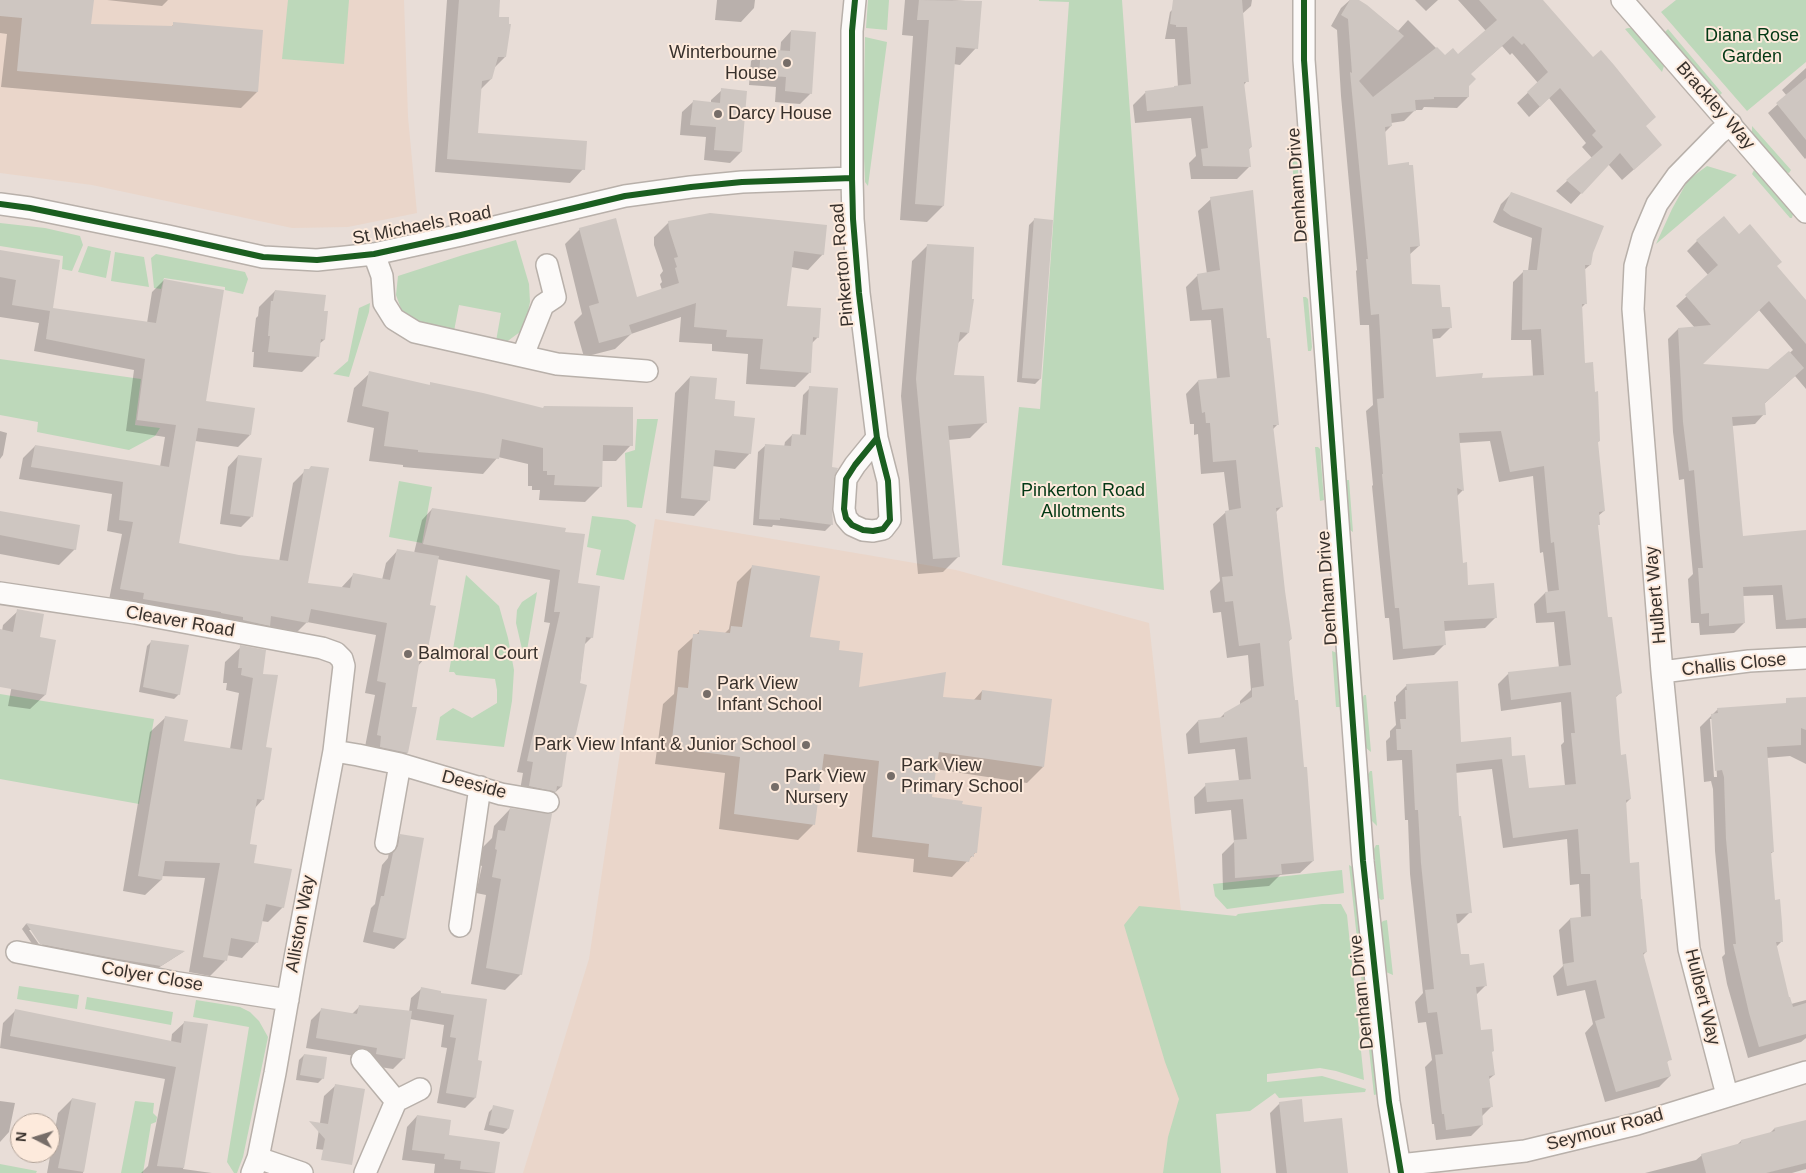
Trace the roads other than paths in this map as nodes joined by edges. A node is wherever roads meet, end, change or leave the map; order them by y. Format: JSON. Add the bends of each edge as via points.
{"nodes":[{"id":1,"x":855,"y":0,"type":"edge"},
{"id":2,"x":1304,"y":0,"type":"edge"},
{"id":3,"x":1622,"y":0,"type":"edge"},
{"id":4,"x":1731,"y":124,"type":"junction"},
{"id":5,"x":852,"y":178,"type":"junction"},
{"id":6,"x":0,"y":204,"type":"edge"},
{"id":7,"x":1806,"y":212,"type":"edge"},
{"id":8,"x":374,"y":254,"type":"junction"},
{"id":9,"x":547,"y":265,"type":"dead end"},
{"id":10,"x":523,"y":354,"type":"junction"},
{"id":11,"x":647,"y":371,"type":"dead end"},
{"id":12,"x":877,"y":438,"type":"dead end"},
{"id":13,"x":0,"y":593,"type":"edge"},
{"id":14,"x":1806,"y":658,"type":"edge"},
{"id":15,"x":1662,"y":672,"type":"junction"},
{"id":16,"x":344,"y":674,"type":"joint"},
{"id":17,"x":334,"y":751,"type":"junction"},
{"id":18,"x":400,"y":764,"type":"junction"},
{"id":19,"x":480,"y":787,"type":"junction"},
{"id":20,"x":548,"y":802,"type":"dead end"},
{"id":21,"x":386,"y":843,"type":"dead end"},
{"id":22,"x":460,"y":926,"type":"dead end"},
{"id":23,"x":17,"y":952,"type":"dead end"},
{"id":24,"x":288,"y":1000,"type":"junction"},
{"id":25,"x":362,"y":1060,"type":"dead end"},
{"id":26,"x":1806,"y":1072,"type":"edge"},
{"id":27,"x":420,"y":1089,"type":"dead end"},
{"id":28,"x":1727,"y":1095,"type":"junction"},
{"id":29,"x":396,"y":1101,"type":"junction"},
{"id":30,"x":255,"y":1165,"type":"edge"},
{"id":31,"x":1400,"y":1169,"type":"edge"},
{"id":32,"x":302,"y":1173,"type":"edge"},
{"id":33,"x":365,"y":1173,"type":"edge"}],
"edges":[{"from":1,"to":5,"type":"street","name":"Pinkerton Road"},
{"from":2,"to":31,"type":"street","name":"Denham Drive","via":[[1304,60],[1362,861],[1389,1102]]},
{"from":3,"to":4,"type":"street","name":"Brackley Way"},
{"from":4,"to":7,"type":"street","name":"Brackley Way"},
{"from":4,"to":15,"type":"street","name":"Hulbert Way","via":[[1676,176],[1657,204],[1635,266],[1633,309]]},
{"from":5,"to":8,"type":"street","name":"St Michaels Road","via":[[742,182],[625,196]]},
{"from":5,"to":12,"type":"street","name":"Pinkerton Road","via":[[859,293]]},
{"from":6,"to":8,"type":"street","name":"St Michaels Road","via":[[262,257],[316,260]]},
{"from":8,"to":10,"type":"street","via":[[382,276],[384,304],[402,325],[415,332]]},
{"from":9,"to":10,"type":"street","via":[[555,297],[543,305]]},
{"from":10,"to":11,"type":"street","via":[[557,364]]},
{"from":13,"to":16,"type":"street","name":"Cleaver Road","via":[[136,613],[322,648],[342,659]]},
{"from":14,"to":15,"type":"street","name":"Challis Close","via":[[1749,661]]},
{"from":15,"to":28,"type":"street","name":"Hulbert Way","via":[[1689,949]]},
{"from":16,"to":17,"type":"street","name":"Alliston Way"},
{"from":17,"to":18,"type":"street","name":"Deeside"},
{"from":17,"to":24,"type":"street","name":"Alliston Way"},
{"from":18,"to":19,"type":"street","name":"Deeside"},
{"from":18,"to":21,"type":"street"},
{"from":19,"to":20,"type":"street","name":"Deeside"},
{"from":19,"to":22,"type":"street"},
{"from":23,"to":24,"type":"street","name":"Colyer Close","via":[[172,982]]},
{"from":24,"to":30,"type":"street","name":"Alliston Way"},
{"from":25,"to":29,"type":"street"},
{"from":26,"to":28,"type":"street","name":"Seymour Road"},
{"from":27,"to":29,"type":"street"},
{"from":28,"to":31,"type":"street","name":"Seymour Road","via":[[1638,1124],[1525,1151]]},
{"from":29,"to":33,"type":"street"},
{"from":30,"to":32,"type":"street"}]}
